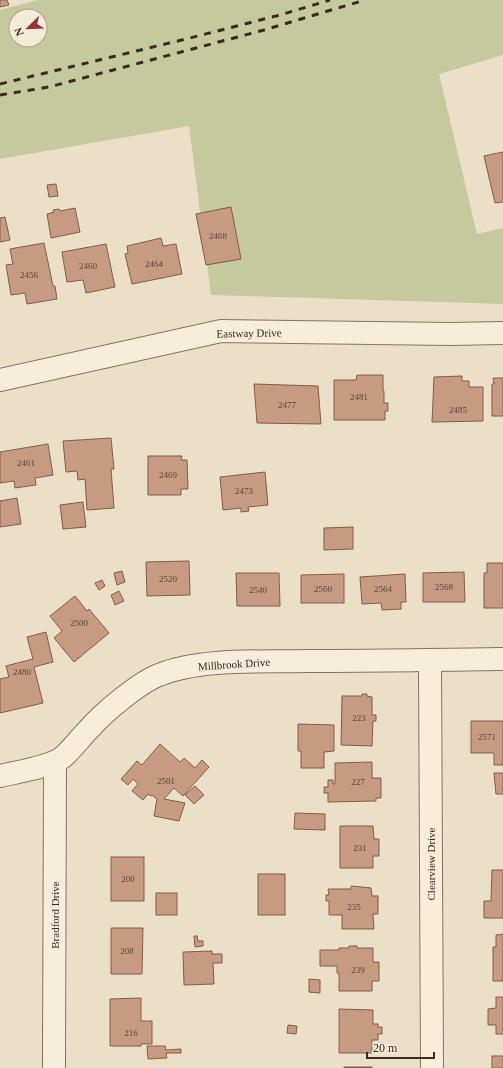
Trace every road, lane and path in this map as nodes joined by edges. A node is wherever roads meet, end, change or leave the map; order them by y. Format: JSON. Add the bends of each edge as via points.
{"nodes":[{"id":1,"x":503,"y":333,"type":"edge"},
{"id":2,"x":0,"y":380,"type":"edge"},
{"id":3,"x":503,"y":659,"type":"edge"},
{"id":4,"x":430,"y":660,"type":"junction"},
{"id":5,"x":55,"y":762,"type":"junction"},
{"id":6,"x":0,"y":776,"type":"edge"},
{"id":7,"x":54,"y":1068,"type":"edge"},
{"id":8,"x":432,"y":1068,"type":"edge"}],
"edges":[{"from":1,"to":2,"type":"street","name":"Eastway Drive","via":[[221,331]]},
{"from":3,"to":4,"type":"street","name":"Millbrook Drive"},
{"from":4,"to":5,"type":"street","name":"Millbrook Drive","via":[[251,662],[204,664],[172,670],[148,680],[120,701]]},
{"from":4,"to":8,"type":"street","name":"Clearview Drive"},
{"from":5,"to":6,"type":"street","name":"Millbrook Drive"},
{"from":5,"to":7,"type":"street","name":"Bradford Drive"}]}
